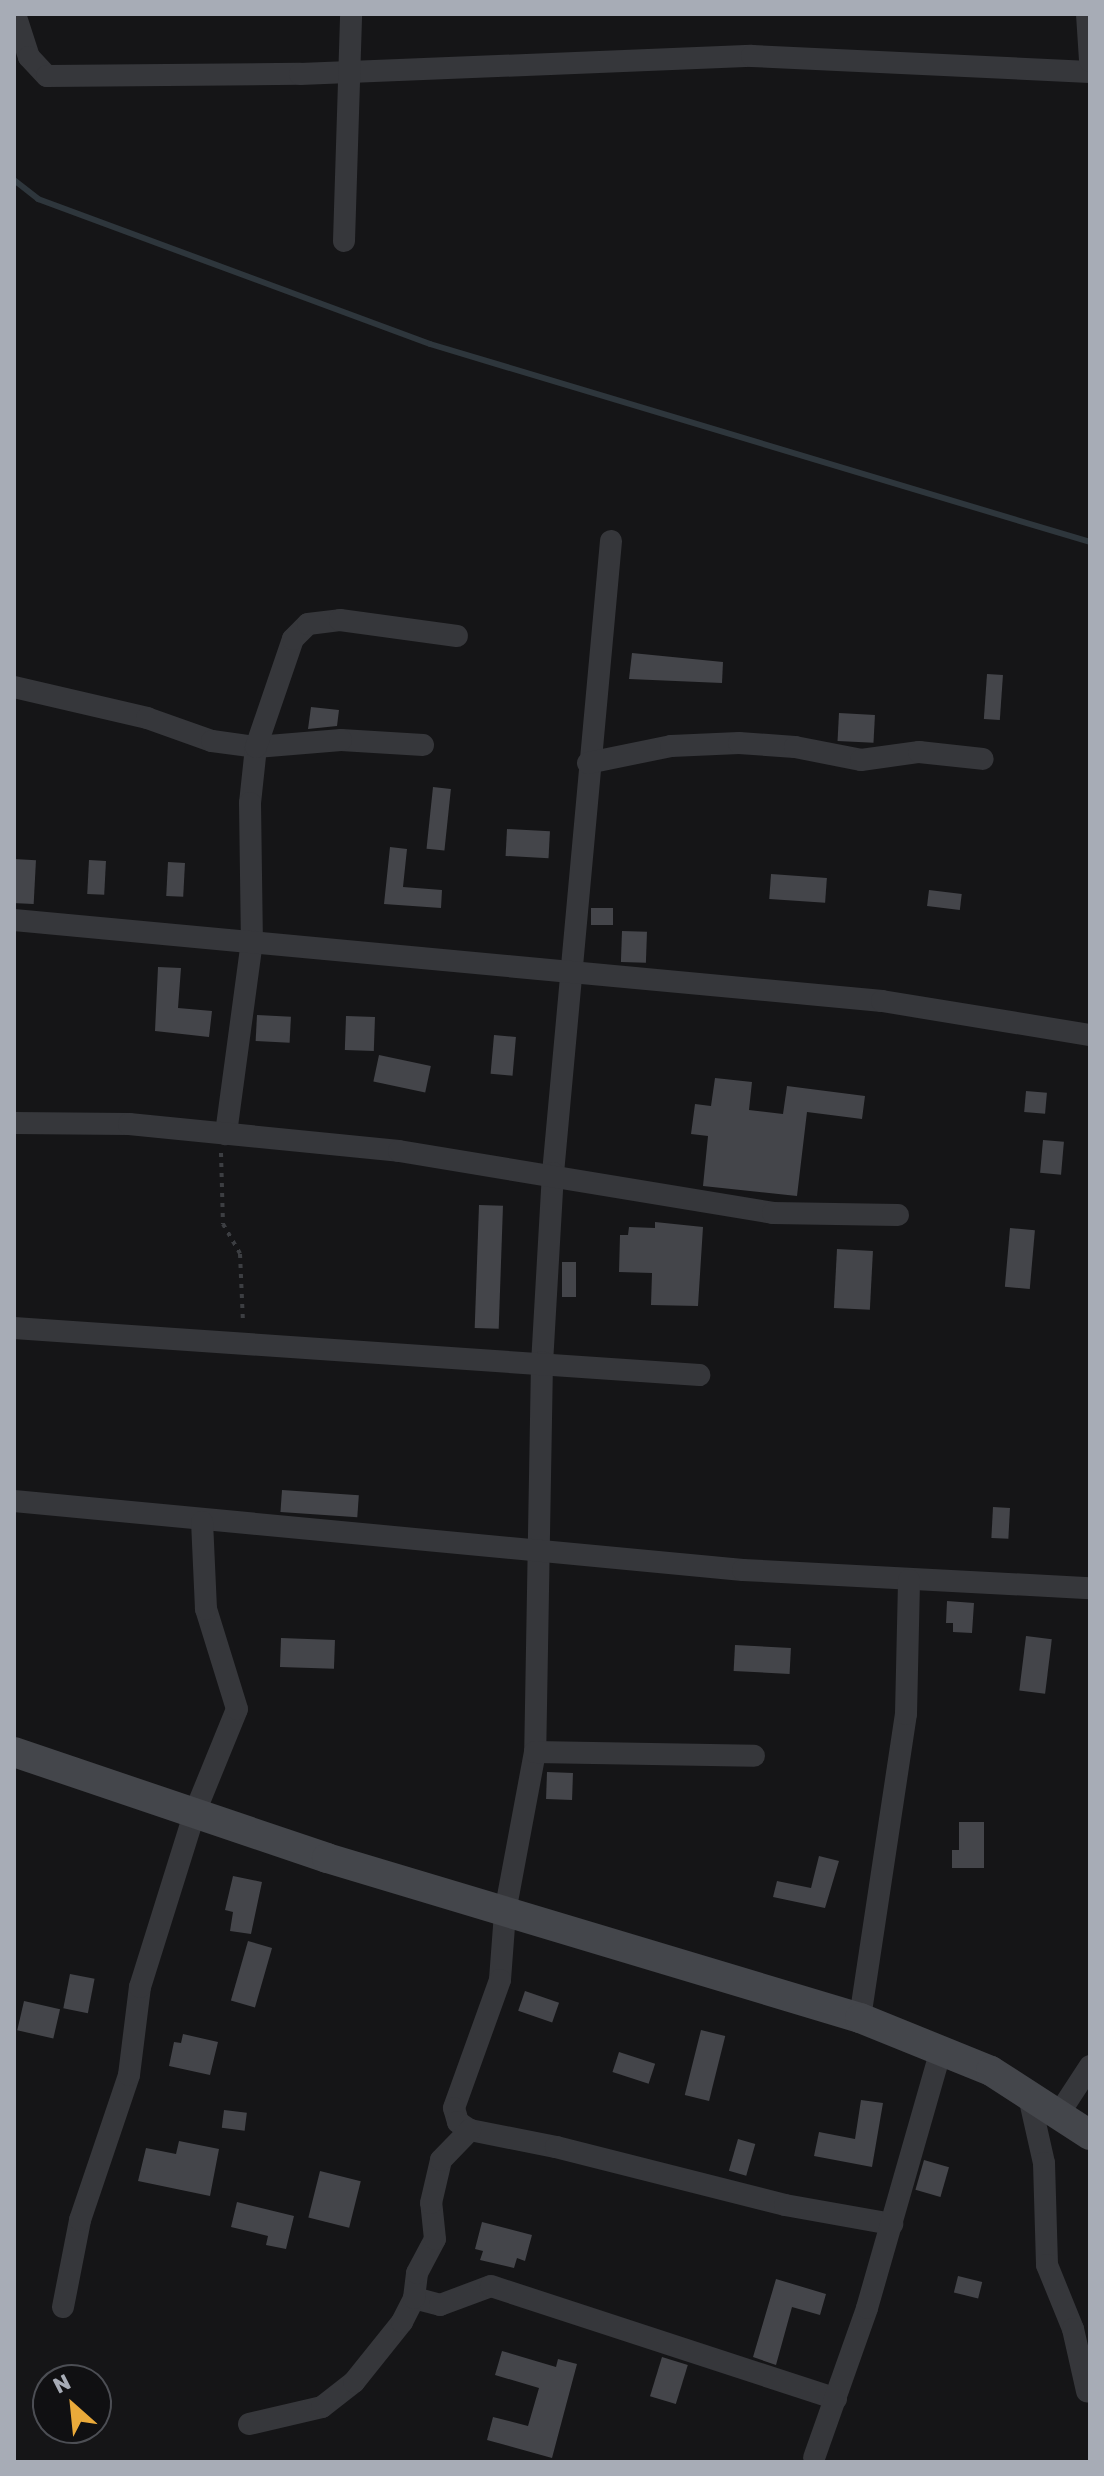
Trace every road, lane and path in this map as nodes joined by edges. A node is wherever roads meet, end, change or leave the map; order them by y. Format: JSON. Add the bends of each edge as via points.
{"nodes":[{"id":1,"x":15,"y":14,"type":"edge"},
{"id":2,"x":351,"y":14,"type":"edge"},
{"id":3,"x":1087,"y":14,"type":"edge"},
{"id":4,"x":1090,"y":61,"type":"edge"},
{"id":5,"x":346,"y":68,"type":"junction"},
{"id":6,"x":1090,"y":72,"type":"edge"},
{"id":7,"x":344,"y":241,"type":"dead end"},
{"id":8,"x":611,"y":541,"type":"dead end"},
{"id":9,"x":457,"y":636,"type":"dead end"},
{"id":10,"x":14,"y":687,"type":"edge"},
{"id":11,"x":423,"y":745,"type":"dead end"},
{"id":12,"x":256,"y":747,"type":"junction"},
{"id":13,"x":983,"y":759,"type":"dead end"},
{"id":14,"x":588,"y":763,"type":"junction"},
{"id":15,"x":14,"y":920,"type":"edge"},
{"id":16,"x":252,"y":941,"type":"junction"},
{"id":17,"x":570,"y":969,"type":"junction"},
{"id":18,"x":1090,"y":1035,"type":"edge"},
{"id":19,"x":14,"y":1123,"type":"edge"},
{"id":20,"x":226,"y":1134,"type":"junction"},
{"id":21,"x":553,"y":1173,"type":"junction"},
{"id":22,"x":898,"y":1215,"type":"dead end"},
{"id":23,"x":14,"y":1328,"type":"edge"},
{"id":24,"x":242,"y":1345,"type":"junction"},
{"id":25,"x":542,"y":1362,"type":"junction"},
{"id":26,"x":699,"y":1375,"type":"dead end"},
{"id":27,"x":14,"y":1501,"type":"edge"},
{"id":28,"x":202,"y":1522,"type":"junction"},
{"id":29,"x":539,"y":1548,"type":"junction"},
{"id":30,"x":909,"y":1580,"type":"junction"},
{"id":31,"x":1090,"y":1588,"type":"edge"},
{"id":32,"x":14,"y":1752,"type":"edge"},
{"id":33,"x":535,"y":1752,"type":"junction"},
{"id":34,"x":754,"y":1756,"type":"dead end"},
{"id":35,"x":195,"y":1812,"type":"junction"},
{"id":36,"x":505,"y":1913,"type":"junction"},
{"id":37,"x":860,"y":2018,"type":"junction"},
{"id":38,"x":941,"y":2050,"type":"junction"},
{"id":39,"x":1090,"y":2066,"type":"edge"},
{"id":40,"x":1028,"y":2092,"type":"junction"},
{"id":41,"x":1060,"y":2112,"type":"junction"},
{"id":42,"x":470,"y":2130,"type":"junction"},
{"id":43,"x":1090,"y":2135,"type":"edge"},
{"id":44,"x":892,"y":2224,"type":"junction"},
{"id":45,"x":414,"y":2298,"type":"junction"},
{"id":46,"x":63,"y":2307,"type":"dead end"},
{"id":47,"x":1087,"y":2391,"type":"dead end"},
{"id":48,"x":836,"y":2399,"type":"junction"},
{"id":49,"x":249,"y":2424,"type":"dead end"},
{"id":50,"x":814,"y":2458,"type":"dead end"}],
"edges":[{"from":1,"to":5,"type":"street","via":[[29,57],[47,76],[300,74]]},
{"from":2,"to":5,"type":"street"},
{"from":3,"to":4,"type":"street"},
{"from":5,"to":6,"type":"street","via":[[752,56]]},
{"from":5,"to":7,"type":"street"},
{"from":8,"to":14,"type":"street"},
{"from":9,"to":12,"type":"street","via":[[340,620],[308,624],[293,639]]},
{"from":10,"to":12,"type":"street","via":[[147,718],[212,741]]},
{"from":11,"to":12,"type":"street","via":[[341,740]]},
{"from":12,"to":16,"type":"street","via":[[250,803]]},
{"from":13,"to":14,"type":"street","via":[[919,752],[861,760],[739,743],[671,746]]},
{"from":14,"to":17,"type":"street"},
{"from":15,"to":16,"type":"street"},
{"from":16,"to":17,"type":"street"},
{"from":16,"to":20,"type":"street"},
{"from":17,"to":18,"type":"street","via":[[882,1001]]},
{"from":17,"to":21,"type":"street"},
{"from":19,"to":20,"type":"street","via":[[129,1124]]},
{"from":20,"to":21,"type":"street"},
{"from":20,"to":24,"type":"path","via":[[219,1163],[220,1201],[245,1281]]},
{"from":21,"to":22,"type":"street","via":[[773,1213]]},
{"from":21,"to":25,"type":"street"},
{"from":23,"to":24,"type":"street"},
{"from":24,"to":25,"type":"street"},
{"from":25,"to":26,"type":"street"},
{"from":25,"to":29,"type":"street"},
{"from":27,"to":28,"type":"street"},
{"from":28,"to":29,"type":"street"},
{"from":28,"to":35,"type":"street","via":[[206,1609],[237,1709]]},
{"from":29,"to":30,"type":"street","via":[[743,1570]]},
{"from":29,"to":33,"type":"street"},
{"from":30,"to":31,"type":"street"},
{"from":30,"to":37,"type":"street","via":[[906,1714]]},
{"from":32,"to":35,"type":"street"},
{"from":33,"to":34,"type":"street"},
{"from":33,"to":36,"type":"street"},
{"from":35,"to":36,"type":"street"},
{"from":35,"to":46,"type":"street","via":[[140,1987],[129,2075],[80,2220]]},
{"from":36,"to":37,"type":"street"},
{"from":36,"to":42,"type":"street","via":[[500,1980],[454,2108],[458,2122]]},
{"from":37,"to":38,"type":"street"},
{"from":38,"to":40,"type":"street"},
{"from":38,"to":44,"type":"street"},
{"from":39,"to":41,"type":"street"},
{"from":40,"to":41,"type":"street"},
{"from":40,"to":47,"type":"street","via":[[1044,2163],[1047,2265],[1073,2329]]},
{"from":41,"to":43,"type":"street"},
{"from":42,"to":44,"type":"street","via":[[785,2205]]},
{"from":42,"to":45,"type":"street","via":[[441,2160],[431,2203],[435,2239],[417,2273]]},
{"from":44,"to":48,"type":"street"},
{"from":45,"to":48,"type":"street","via":[[440,2305],[491,2286]]},
{"from":45,"to":49,"type":"street","via":[[354,2382],[322,2407]]},
{"from":48,"to":50,"type":"street"}]}
